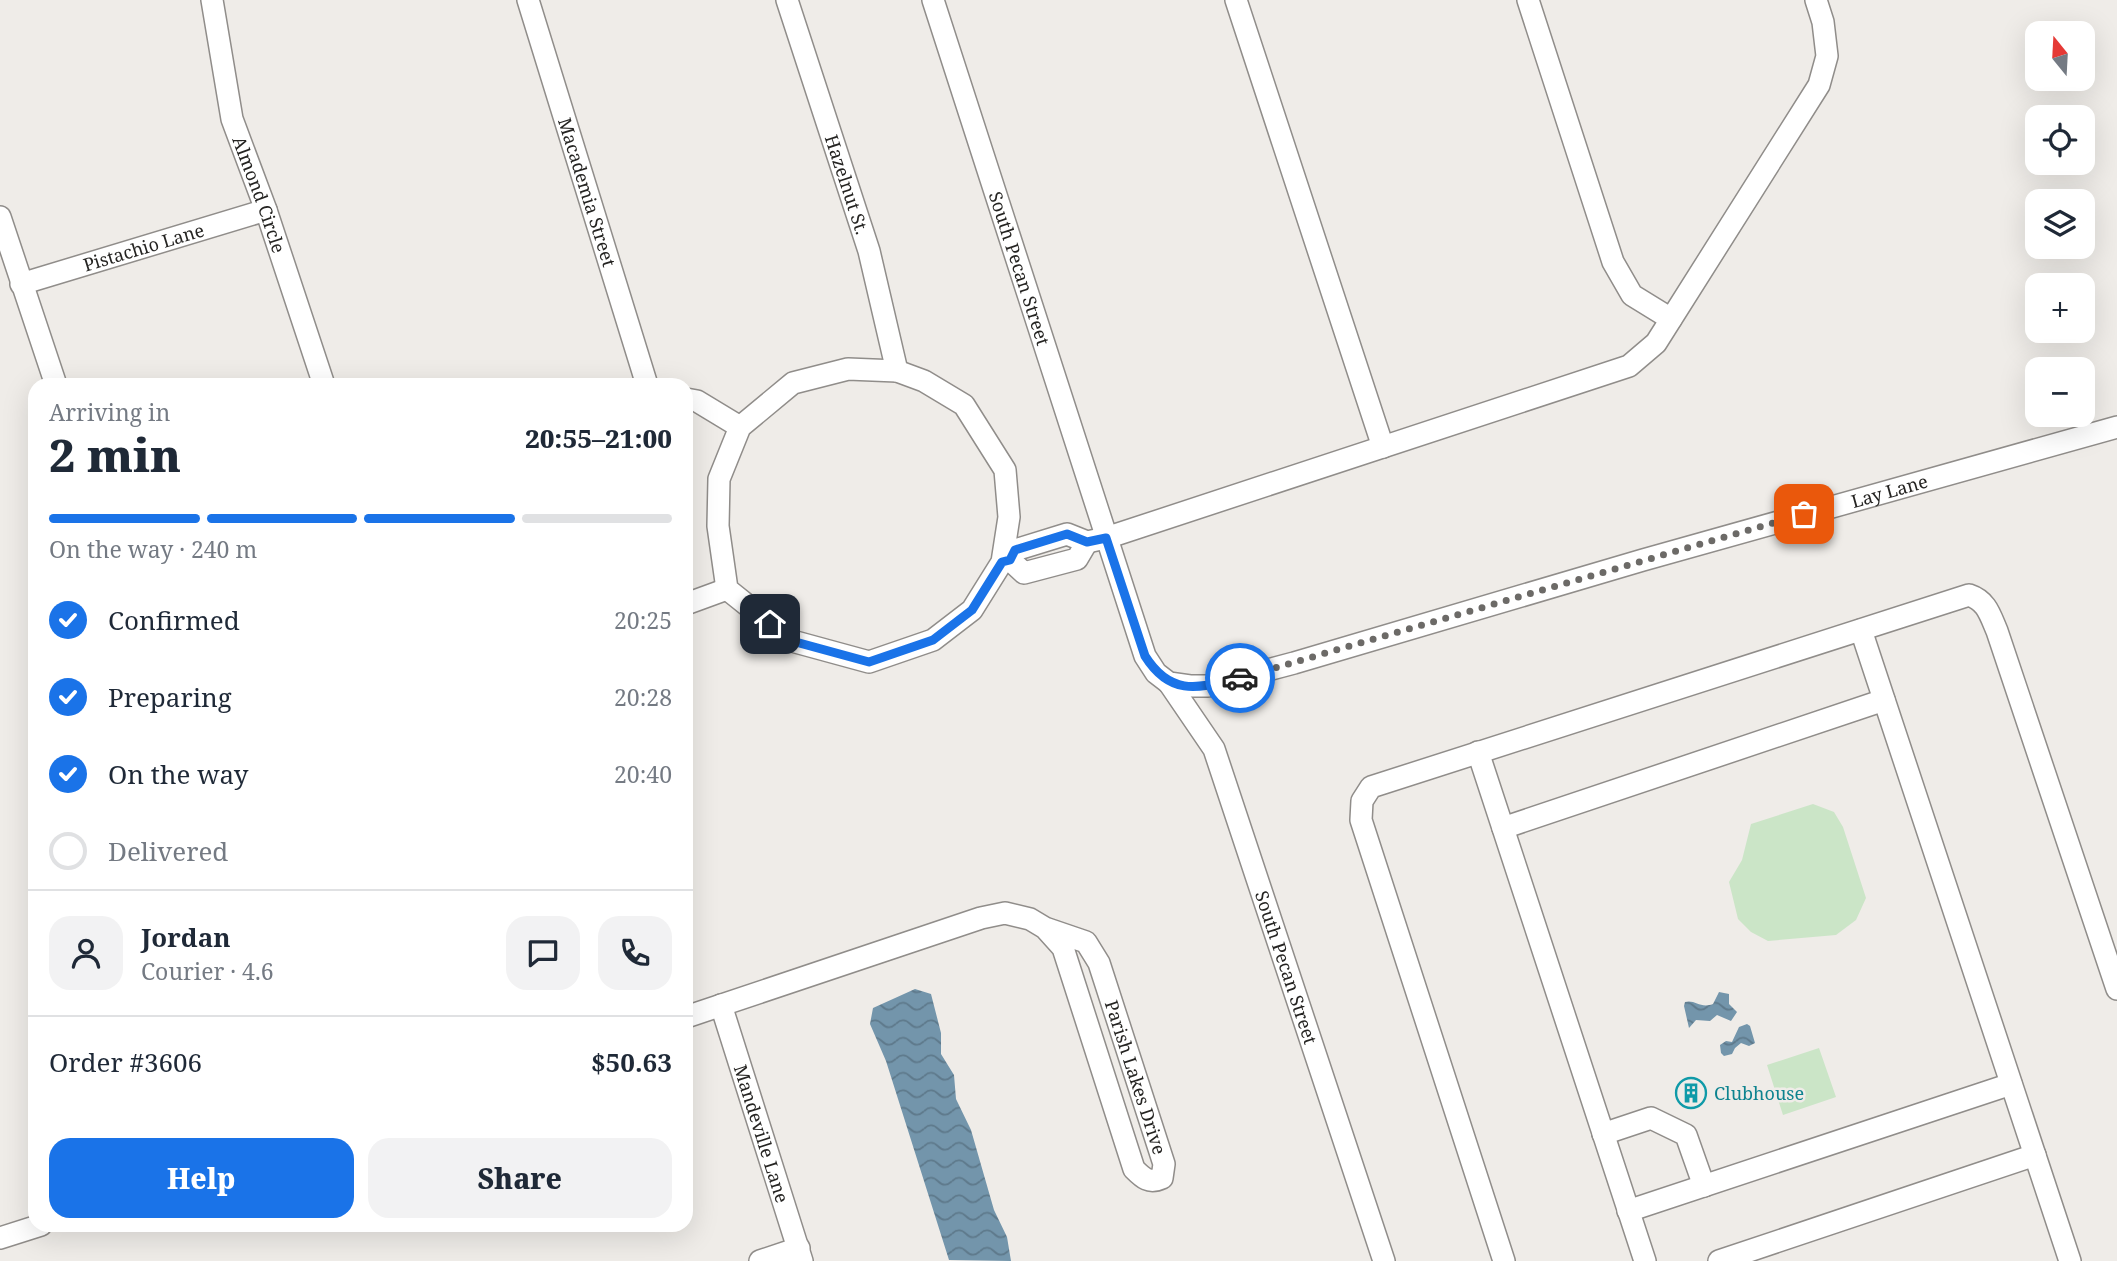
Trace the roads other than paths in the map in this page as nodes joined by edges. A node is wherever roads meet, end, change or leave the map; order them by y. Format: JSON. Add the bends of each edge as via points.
{"nodes":[{"id":1,"x":212,"y":0,"type":"edge"},
{"id":2,"x":528,"y":0,"type":"edge"},
{"id":3,"x":787,"y":0,"type":"edge"},
{"id":4,"x":933,"y":0,"type":"edge"},
{"id":5,"x":1236,"y":0,"type":"edge"},
{"id":6,"x":1528,"y":0,"type":"edge"},
{"id":7,"x":1816,"y":0,"type":"edge"},
{"id":8,"x":266,"y":210,"type":"junction"},
{"id":9,"x":0,"y":218,"type":"edge"},
{"id":10,"x":21,"y":285,"type":"junction"},
{"id":11,"x":1671,"y":319,"type":"junction"},
{"id":12,"x":897,"y":371,"type":"junction"},
{"id":13,"x":54,"y":378,"type":"edge"},
{"id":14,"x":322,"y":378,"type":"edge"},
{"id":15,"x":645,"y":378,"type":"edge"},
{"id":16,"x":693,"y":401,"type":"edge"},
{"id":17,"x":2117,"y":427,"type":"edge"},
{"id":18,"x":740,"y":428,"type":"junction"},
{"id":19,"x":1383,"y":447,"type":"junction"},
{"id":20,"x":1096,"y":540,"type":"junction"},
{"id":21,"x":1006,"y":561,"type":"junction"},
{"id":22,"x":727,"y":589,"type":"junction"},
{"id":23,"x":693,"y":601,"type":"edge"},
{"id":24,"x":1861,"y":630,"type":"junction"},
{"id":25,"x":1169,"y":683,"type":"junction"},
{"id":26,"x":1884,"y":700,"type":"junction"},
{"id":27,"x":1478,"y":752,"type":"junction"},
{"id":28,"x":1503,"y":828,"type":"junction"},
{"id":29,"x":1045,"y":928,"type":"junction"},
{"id":30,"x":2117,"y":989,"type":"edge"},
{"id":31,"x":721,"y":1005,"type":"junction"},
{"id":32,"x":693,"y":1015,"type":"edge"},
{"id":33,"x":2011,"y":1084,"type":"junction"},
{"id":34,"x":1603,"y":1134,"type":"junction"},
{"id":35,"x":2035,"y":1155,"type":"junction"},
{"id":36,"x":1704,"y":1186,"type":"junction"},
{"id":37,"x":1628,"y":1211,"type":"junction"},
{"id":38,"x":28,"y":1229,"type":"edge"},
{"id":39,"x":0,"y":1238,"type":"edge"},
{"id":40,"x":801,"y":1255,"type":"edge"},
{"id":41,"x":760,"y":1261,"type":"edge"},
{"id":42,"x":1384,"y":1261,"type":"edge"},
{"id":43,"x":1504,"y":1261,"type":"edge"},
{"id":44,"x":1645,"y":1261,"type":"edge"},
{"id":45,"x":1719,"y":1261,"type":"edge"},
{"id":46,"x":2070,"y":1261,"type":"edge"}],
"edges":[{"from":1,"to":8,"type":"street","name":"Almond Circle","via":[[232,119]]},
{"from":2,"to":15,"type":"street","name":"Macademia Street"},
{"from":3,"to":12,"type":"street","name":"Hazelnut St.","via":[[869,251]]},
{"from":4,"to":20,"type":"street","name":"South Pecan Street"},
{"from":5,"to":19,"type":"street"},
{"from":6,"to":11,"type":"street","via":[[1613,262],[1632,295]]},
{"from":7,"to":11,"type":"street","via":[[1827,57],[1819,85]]},
{"from":8,"to":10,"type":"street","name":"Pistachio Lane"},
{"from":8,"to":14,"type":"street","name":"Almond Circle"},
{"from":9,"to":10,"type":"street"},
{"from":10,"to":13,"type":"street"},
{"from":11,"to":19,"type":"street","via":[[1656,343],[1629,366]]},
{"from":12,"to":18,"type":"street","via":[[848,369],[793,383]]},
{"from":12,"to":21,"type":"street","via":[[964,405],[1005,470]]},
{"from":16,"to":18,"type":"street"},
{"from":17,"to":25,"type":"street","name":"Lay Lane","via":[[1294,663],[1208,686]]},
{"from":18,"to":22,"type":"street","via":[[719,479],[718,526]]},
{"from":19,"to":20,"type":"street"},
{"from":20,"to":21,"type":"street","via":[[1067,534],[1015,550]]},
{"from":20,"to":25,"type":"street","via":[[1145,656]]},
{"from":21,"to":22,"type":"street","via":[[972,610],[933,640],[869,662],[792,641]]},
{"from":22,"to":23,"type":"street"},
{"from":24,"to":26,"type":"street"},
{"from":24,"to":27,"type":"street"},
{"from":24,"to":30,"type":"street","via":[[1969,595],[1987,607]]},
{"from":25,"to":42,"type":"street","name":"South Pecan Street","via":[[1214,749]]},
{"from":26,"to":28,"type":"street"},
{"from":26,"to":33,"type":"street"},
{"from":27,"to":28,"type":"street"},
{"from":27,"to":43,"type":"street","via":[[1371,787],[1362,801],[1361,820]]},
{"from":28,"to":34,"type":"street"},
{"from":29,"to":29,"type":"street","name":"Parish Lakes Drive","via":[[1063,948],[1134,1169],[1144,1180],[1155,1182],[1162,1178],[1164,1164],[1099,963],[1086,942]]},
{"from":29,"to":31,"type":"street","name":"Parish Lakes Drive","via":[[1006,914],[981,918]]},
{"from":31,"to":32,"type":"street","name":"Parish Lakes Drive"},
{"from":31,"to":40,"type":"street","name":"Mandeville Lane"},
{"from":33,"to":35,"type":"street"},
{"from":33,"to":36,"type":"street"},
{"from":34,"to":36,"type":"street","via":[[1651,1118],[1686,1135]]},
{"from":34,"to":37,"type":"street"},
{"from":35,"to":45,"type":"street"},
{"from":35,"to":46,"type":"street"},
{"from":36,"to":37,"type":"street"},
{"from":37,"to":44,"type":"street"},
{"from":38,"to":39,"type":"street"},
{"from":40,"to":41,"type":"street"}]}
